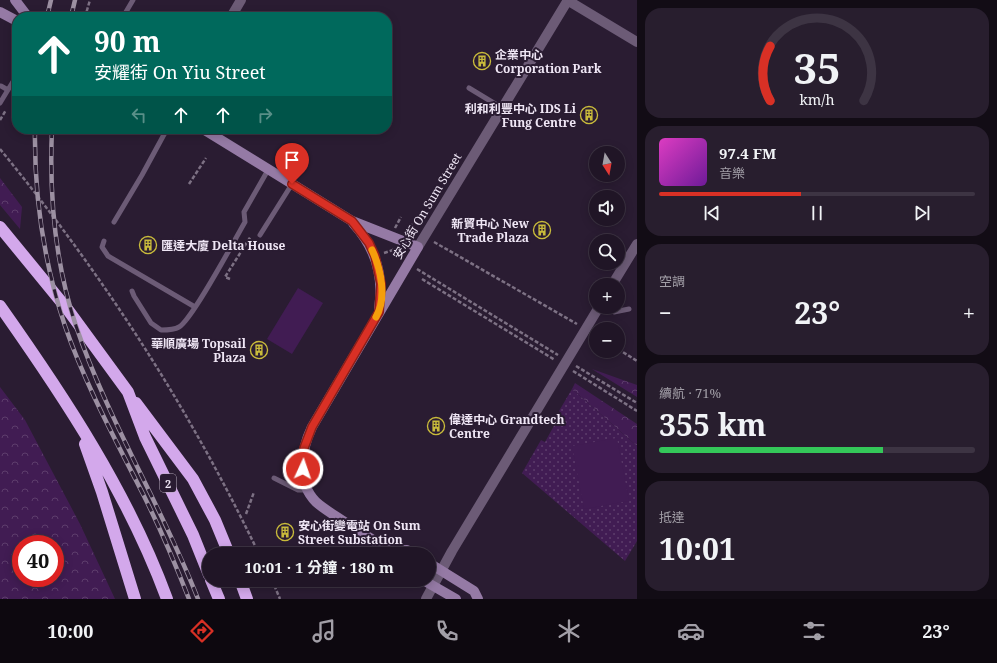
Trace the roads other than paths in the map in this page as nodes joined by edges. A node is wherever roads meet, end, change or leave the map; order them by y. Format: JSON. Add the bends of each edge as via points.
{"nodes":[{"id":1,"x":15,"y":0,"type":"edge"},
{"id":2,"x":133,"y":0,"type":"edge"},
{"id":3,"x":241,"y":0,"type":"edge"},
{"id":4,"x":567,"y":0,"type":"edge"},
{"id":5,"x":0,"y":12,"type":"edge"},
{"id":6,"x":24,"y":12,"type":"edge"},
{"id":7,"x":126,"y":12,"type":"edge"},
{"id":8,"x":234,"y":12,"type":"edge"},
{"id":9,"x":12,"y":19,"type":"edge"},
{"id":10,"x":637,"y":42,"type":"edge"},
{"id":11,"x":12,"y":83,"type":"edge"},
{"id":12,"x":1,"y":86,"type":"edge"},
{"id":13,"x":470,"y":88,"type":"dead end"},
{"id":14,"x":8,"y":90,"type":"junction"},
{"id":15,"x":0,"y":103,"type":"edge"},
{"id":16,"x":502,"y":108,"type":"junction"},
{"id":17,"x":164,"y":134,"type":"edge"},
{"id":18,"x":212,"y":134,"type":"edge"},
{"id":19,"x":268,"y":170,"type":"junction"},
{"id":20,"x":292,"y":184,"type":"junction"},
{"id":21,"x":352,"y":221,"type":"junction"},
{"id":22,"x":114,"y":222,"type":"dead end"},
{"id":23,"x":0,"y":227,"type":"edge"},
{"id":24,"x":260,"y":235,"type":"dead end"},
{"id":25,"x":104,"y":241,"type":"dead end"},
{"id":26,"x":637,"y":244,"type":"edge"},
{"id":27,"x":418,"y":247,"type":"junction"},
{"id":28,"x":616,"y":278,"type":"edge"},
{"id":29,"x":132,"y":291,"type":"dead end"},
{"id":30,"x":0,"y":306,"type":"edge"},
{"id":31,"x":196,"y":306,"type":"junction"},
{"id":32,"x":629,"y":309,"type":"dead end"},
{"id":33,"x":625,"y":310,"type":"edge"},
{"id":34,"x":379,"y":312,"type":"junction"},
{"id":35,"x":595,"y":314,"type":"edge"},
{"id":36,"x":128,"y":392,"type":"junction"},
{"id":37,"x":72,"y":412,"type":"junction"},
{"id":38,"x":274,"y":478,"type":"dead end"},
{"id":39,"x":308,"y":490,"type":"junction"},
{"id":40,"x":227,"y":547,"type":"edge"},
{"id":41,"x":383,"y":547,"type":"edge"},
{"id":42,"x":202,"y":558,"type":"edge"},
{"id":43,"x":436,"y":567,"type":"edge"},
{"id":44,"x":441,"y":570,"type":"junction"},
{"id":45,"x":436,"y":579,"type":"edge"},
{"id":46,"x":214,"y":587,"type":"edge"},
{"id":47,"x":243,"y":587,"type":"edge"},
{"id":48,"x":432,"y":587,"type":"edge"},
{"id":49,"x":434,"y":587,"type":"edge"},
{"id":50,"x":135,"y":599,"type":"edge"},
{"id":51,"x":167,"y":599,"type":"edge"},
{"id":52,"x":219,"y":599,"type":"edge"},
{"id":53,"x":247,"y":599,"type":"edge"},
{"id":54,"x":426,"y":599,"type":"edge"},
{"id":55,"x":456,"y":599,"type":"edge"},
{"id":56,"x":478,"y":599,"type":"edge"}],
"edges":[{"from":1,"to":6,"type":"street"},
{"from":2,"to":7,"type":"lane"},
{"from":3,"to":8,"type":"street"},
{"from":4,"to":10,"type":"street"},
{"from":4,"to":16,"type":"street","name":"安心街 On Sum Street"},
{"from":5,"to":9,"type":"street"},
{"from":11,"to":14,"type":"lane"},
{"from":12,"to":14,"type":"lane"},
{"from":13,"to":16,"type":"lane"},
{"from":14,"to":15,"type":"lane"},
{"from":16,"to":27,"type":"street","name":"安心街 On Sum Street"},
{"from":17,"to":22,"type":"lane"},
{"from":18,"to":19,"type":"street"},
{"from":19,"to":20,"type":"street"},
{"from":19,"to":31,"type":"lane","via":[[244,212],[245,222]]},
{"from":20,"to":21,"type":"street"},
{"from":20,"to":24,"type":"lane"},
{"from":21,"to":27,"type":"street"},
{"from":21,"to":34,"type":"street","via":[[369,243],[377,263],[381,284]]},
{"from":23,"to":36,"type":"highway","number":"2","via":[[68,310]]},
{"from":25,"to":31,"type":"lane","via":[[102,248],[108,256]]},
{"from":26,"to":28,"type":"street"},
{"from":27,"to":34,"type":"street","name":"安心街 On Sum Street"},
{"from":29,"to":31,"type":"lane","via":[[151,323],[160,330],[179,327]]},
{"from":30,"to":37,"type":"highway"},
{"from":32,"to":33,"type":"lane"},
{"from":34,"to":39,"type":"street","name":"安心街 On Sum Street","via":[[307,437],[303,464]]},
{"from":35,"to":44,"type":"street"},
{"from":36,"to":40,"type":"highway","via":[[193,479]]},
{"from":36,"to":42,"type":"highway","number":"2","via":[[145,437]]},
{"from":37,"to":50,"type":"highway","via":[[102,492]]},
{"from":37,"to":51,"type":"highway","via":[[126,507]]},
{"from":38,"to":39,"type":"lane","via":[[298,490]]},
{"from":39,"to":41,"type":"street","name":"安心街 On Sum Street","via":[[320,505]]},
{"from":43,"to":44,"type":"street"},
{"from":44,"to":45,"type":"street"},
{"from":44,"to":56,"type":"street","via":[[474,591]]},
{"from":46,"to":52,"type":"highway"},
{"from":47,"to":53,"type":"highway"},
{"from":48,"to":54,"type":"street"},
{"from":49,"to":55,"type":"street"}]}
